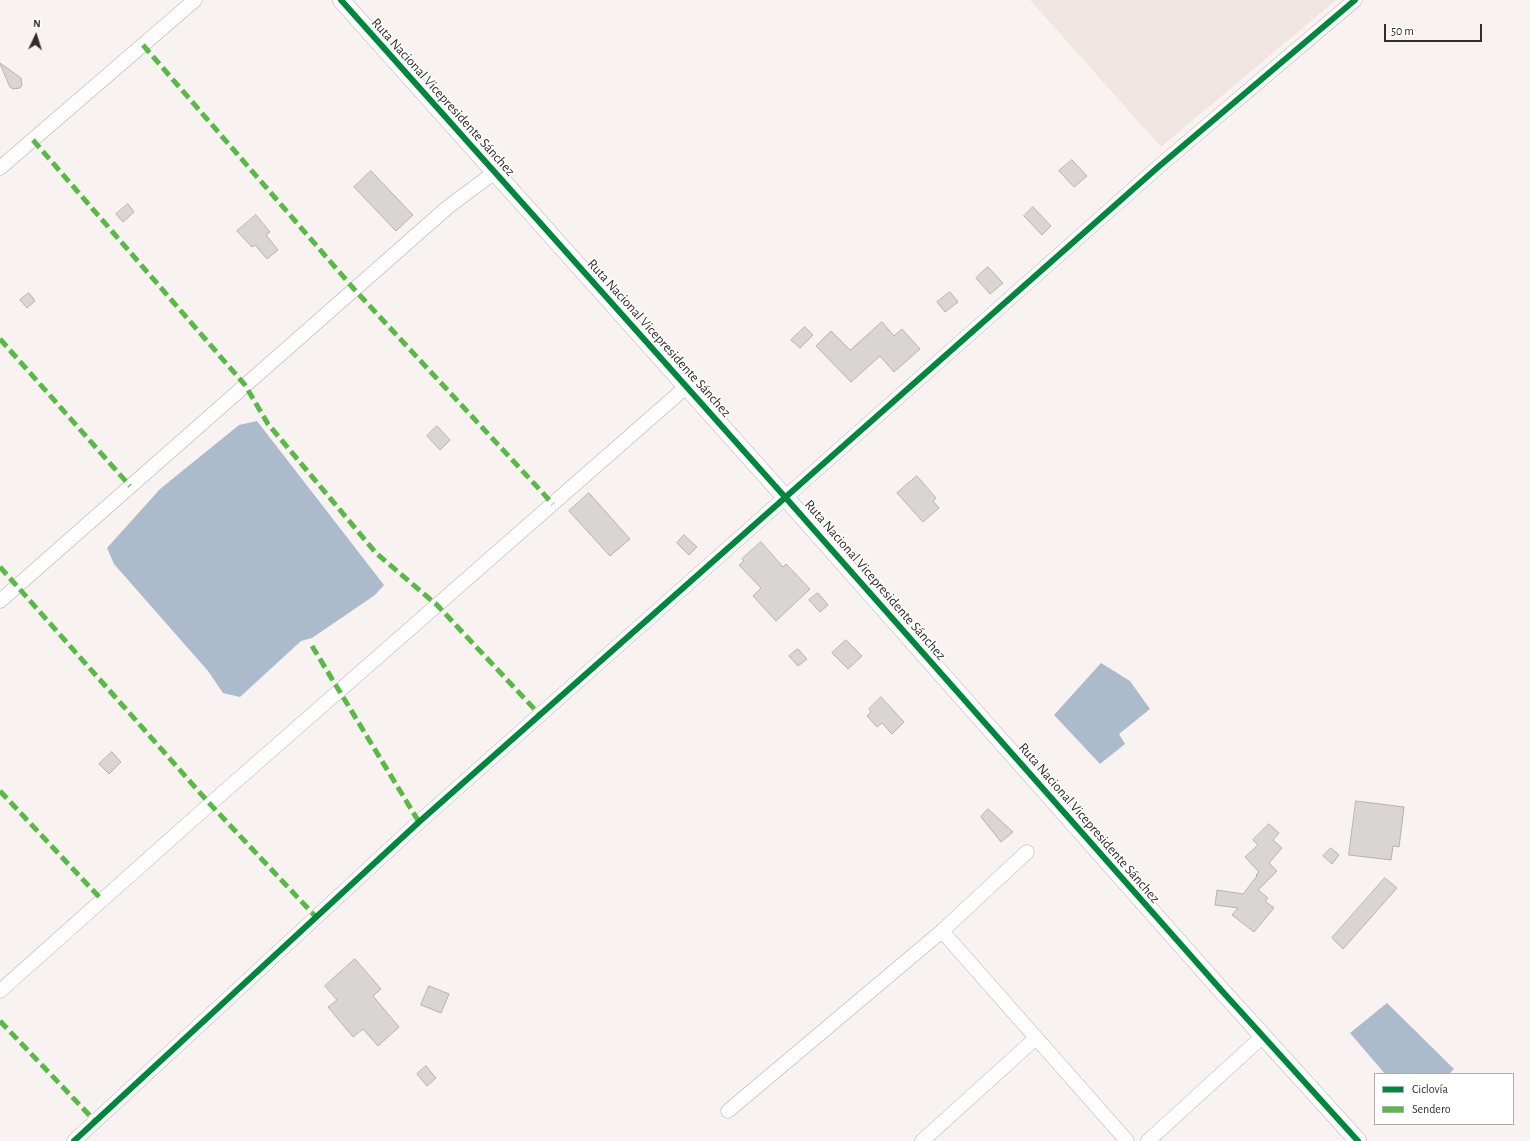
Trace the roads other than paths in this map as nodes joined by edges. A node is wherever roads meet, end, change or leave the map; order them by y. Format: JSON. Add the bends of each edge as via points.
{"nodes":[{"id":1,"x":195,"y":0,"type":"edge"},
{"id":2,"x":341,"y":0,"type":"edge"},
{"id":3,"x":1355,"y":0,"type":"edge"},
{"id":4,"x":0,"y":168,"type":"edge"},
{"id":5,"x":495,"y":172,"type":"junction"},
{"id":6,"x":686,"y":387,"type":"junction"},
{"id":7,"x":785,"y":497,"type":"junction"},
{"id":8,"x":0,"y":601,"type":"edge"},
{"id":9,"x":1027,"y":852,"type":"dead end"},
{"id":10,"x":942,"y":930,"type":"junction"},
{"id":11,"x":0,"y":991,"type":"edge"},
{"id":12,"x":1263,"y":1036,"type":"junction"},
{"id":13,"x":1036,"y":1038,"type":"junction"},
{"id":14,"x":728,"y":1111,"type":"dead end"},
{"id":15,"x":74,"y":1141,"type":"edge"},
{"id":16,"x":922,"y":1141,"type":"edge"},
{"id":17,"x":1127,"y":1141,"type":"edge"},
{"id":18,"x":1148,"y":1141,"type":"edge"},
{"id":19,"x":1358,"y":1141,"type":"edge"}],
"edges":[{"from":1,"to":4,"type":"street"},
{"from":2,"to":5,"type":"street","name":"Ruta Nacional Vicepresidente Sánchez"},
{"from":3,"to":7,"type":"street","via":[[1157,168]]},
{"from":5,"to":6,"type":"street","name":"Ruta Nacional Vicepresidente Sánchez"},
{"from":5,"to":8,"type":"street","via":[[442,212]]},
{"from":6,"to":7,"type":"street","name":"Ruta Nacional Vicepresidente Sánchez"},
{"from":6,"to":11,"type":"street"},
{"from":7,"to":12,"type":"street","name":"Ruta Nacional Vicepresidente Sánchez"},
{"from":7,"to":15,"type":"street","via":[[419,822]]},
{"from":9,"to":10,"type":"street"},
{"from":10,"to":13,"type":"street"},
{"from":10,"to":14,"type":"street"},
{"from":12,"to":18,"type":"street"},
{"from":12,"to":19,"type":"street","name":"Ruta Nacional Vicepresidente Sánchez"},
{"from":13,"to":16,"type":"street"},
{"from":13,"to":17,"type":"street"}]}
